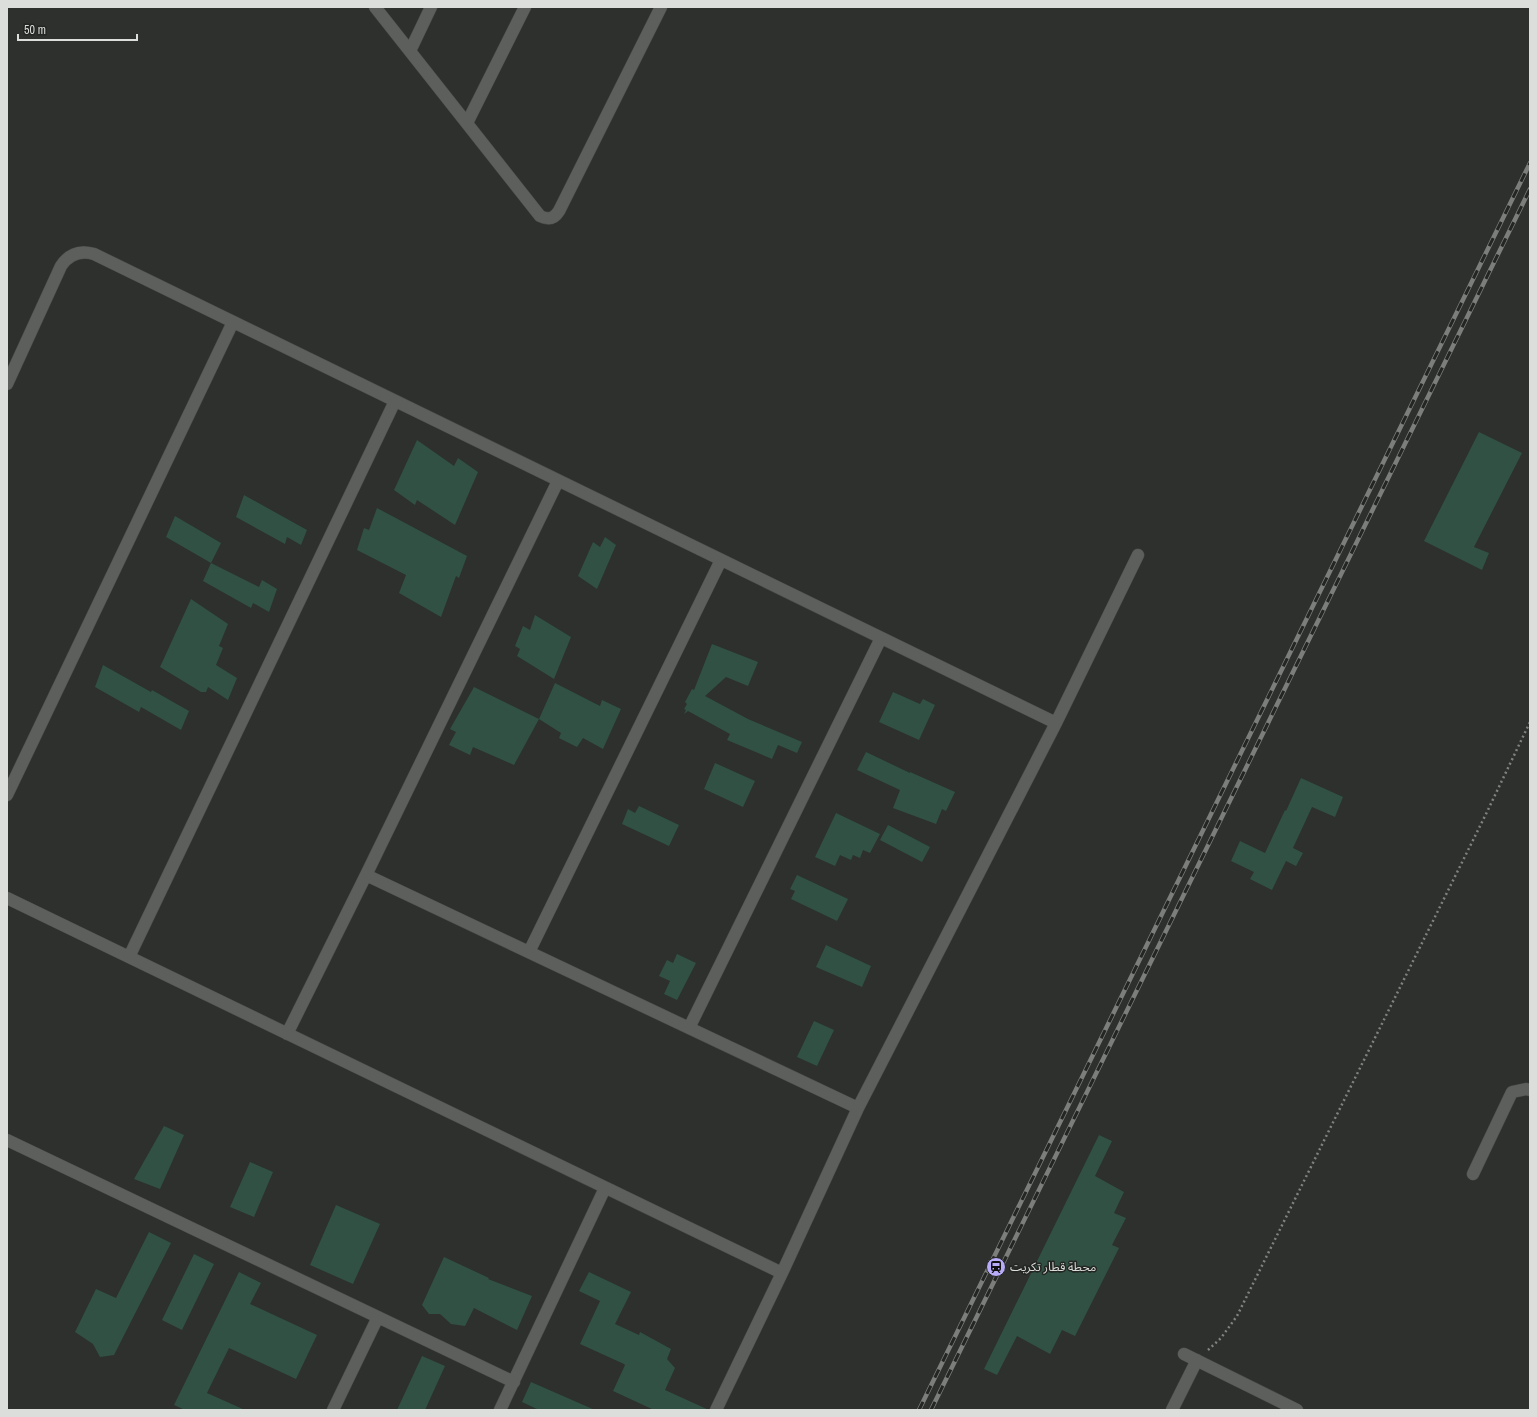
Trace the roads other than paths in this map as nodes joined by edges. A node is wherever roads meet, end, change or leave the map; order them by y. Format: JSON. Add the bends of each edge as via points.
{"nodes":[{"id":1,"x":375,"y":7,"type":"edge"},
{"id":2,"x":430,"y":7,"type":"edge"},
{"id":3,"x":525,"y":7,"type":"edge"},
{"id":4,"x":661,"y":7,"type":"edge"},
{"id":5,"x":410,"y":51,"type":"junction"},
{"id":6,"x":468,"y":123,"type":"junction"},
{"id":7,"x":233,"y":322,"type":"junction"},
{"id":8,"x":7,"y":384,"type":"edge"},
{"id":9,"x":395,"y":401,"type":"junction"},
{"id":10,"x":558,"y":481,"type":"junction"},
{"id":11,"x":1138,"y":555,"type":"dead end"},
{"id":12,"x":721,"y":560,"type":"junction"},
{"id":13,"x":881,"y":638,"type":"junction"},
{"id":14,"x":1056,"y":723,"type":"junction"},
{"id":15,"x":7,"y":795,"type":"edge"},
{"id":16,"x":366,"y":876,"type":"junction"},
{"id":17,"x":7,"y":898,"type":"edge"},
{"id":18,"x":529,"y":952,"type":"junction"},
{"id":19,"x":129,"y":957,"type":"junction"},
{"id":20,"x":689,"y":1028,"type":"junction"},
{"id":21,"x":287,"y":1034,"type":"junction"},
{"id":22,"x":1530,"y":1090,"type":"edge"},
{"id":23,"x":858,"y":1108,"type":"junction"},
{"id":24,"x":7,"y":1140,"type":"edge"},
{"id":25,"x":1473,"y":1174,"type":"dead end"},
{"id":26,"x":605,"y":1188,"type":"junction"},
{"id":27,"x":782,"y":1273,"type":"junction"},
{"id":28,"x":378,"y":1317,"type":"junction"},
{"id":29,"x":1184,"y":1354,"type":"dead end"},
{"id":30,"x":1197,"y":1360,"type":"junction"},
{"id":31,"x":514,"y":1382,"type":"junction"},
{"id":32,"x":333,"y":1410,"type":"edge"},
{"id":33,"x":500,"y":1410,"type":"edge"},
{"id":34,"x":716,"y":1410,"type":"edge"},
{"id":35,"x":1172,"y":1410,"type":"edge"},
{"id":36,"x":1297,"y":1410,"type":"edge"}],
"edges":[{"from":1,"to":5,"type":"street"},
{"from":2,"to":5,"type":"street"},
{"from":3,"to":6,"type":"street"},
{"from":4,"to":6,"type":"street","via":[[556,216],[540,216]]},
{"from":5,"to":6,"type":"street"},
{"from":7,"to":8,"type":"street","via":[[94,254],[76,253],[61,266]]},
{"from":7,"to":9,"type":"street"},
{"from":7,"to":15,"type":"street"},
{"from":9,"to":10,"type":"street"},
{"from":9,"to":19,"type":"street"},
{"from":10,"to":12,"type":"street"},
{"from":10,"to":16,"type":"street"},
{"from":11,"to":14,"type":"street"},
{"from":12,"to":13,"type":"street"},
{"from":12,"to":18,"type":"street"},
{"from":13,"to":14,"type":"street"},
{"from":13,"to":20,"type":"street"},
{"from":14,"to":23,"type":"street"},
{"from":16,"to":18,"type":"street"},
{"from":16,"to":21,"type":"street"},
{"from":17,"to":19,"type":"street"},
{"from":18,"to":20,"type":"street"},
{"from":19,"to":21,"type":"street"},
{"from":20,"to":23,"type":"street"},
{"from":21,"to":26,"type":"street"},
{"from":22,"to":25,"type":"street","via":[[1512,1092]]},
{"from":23,"to":27,"type":"street"},
{"from":24,"to":28,"type":"street"},
{"from":26,"to":27,"type":"street"},
{"from":26,"to":31,"type":"street"},
{"from":27,"to":34,"type":"street"},
{"from":28,"to":31,"type":"street"},
{"from":28,"to":32,"type":"street"},
{"from":29,"to":30,"type":"street"},
{"from":30,"to":35,"type":"street"},
{"from":30,"to":36,"type":"street"},
{"from":31,"to":33,"type":"street"}]}
